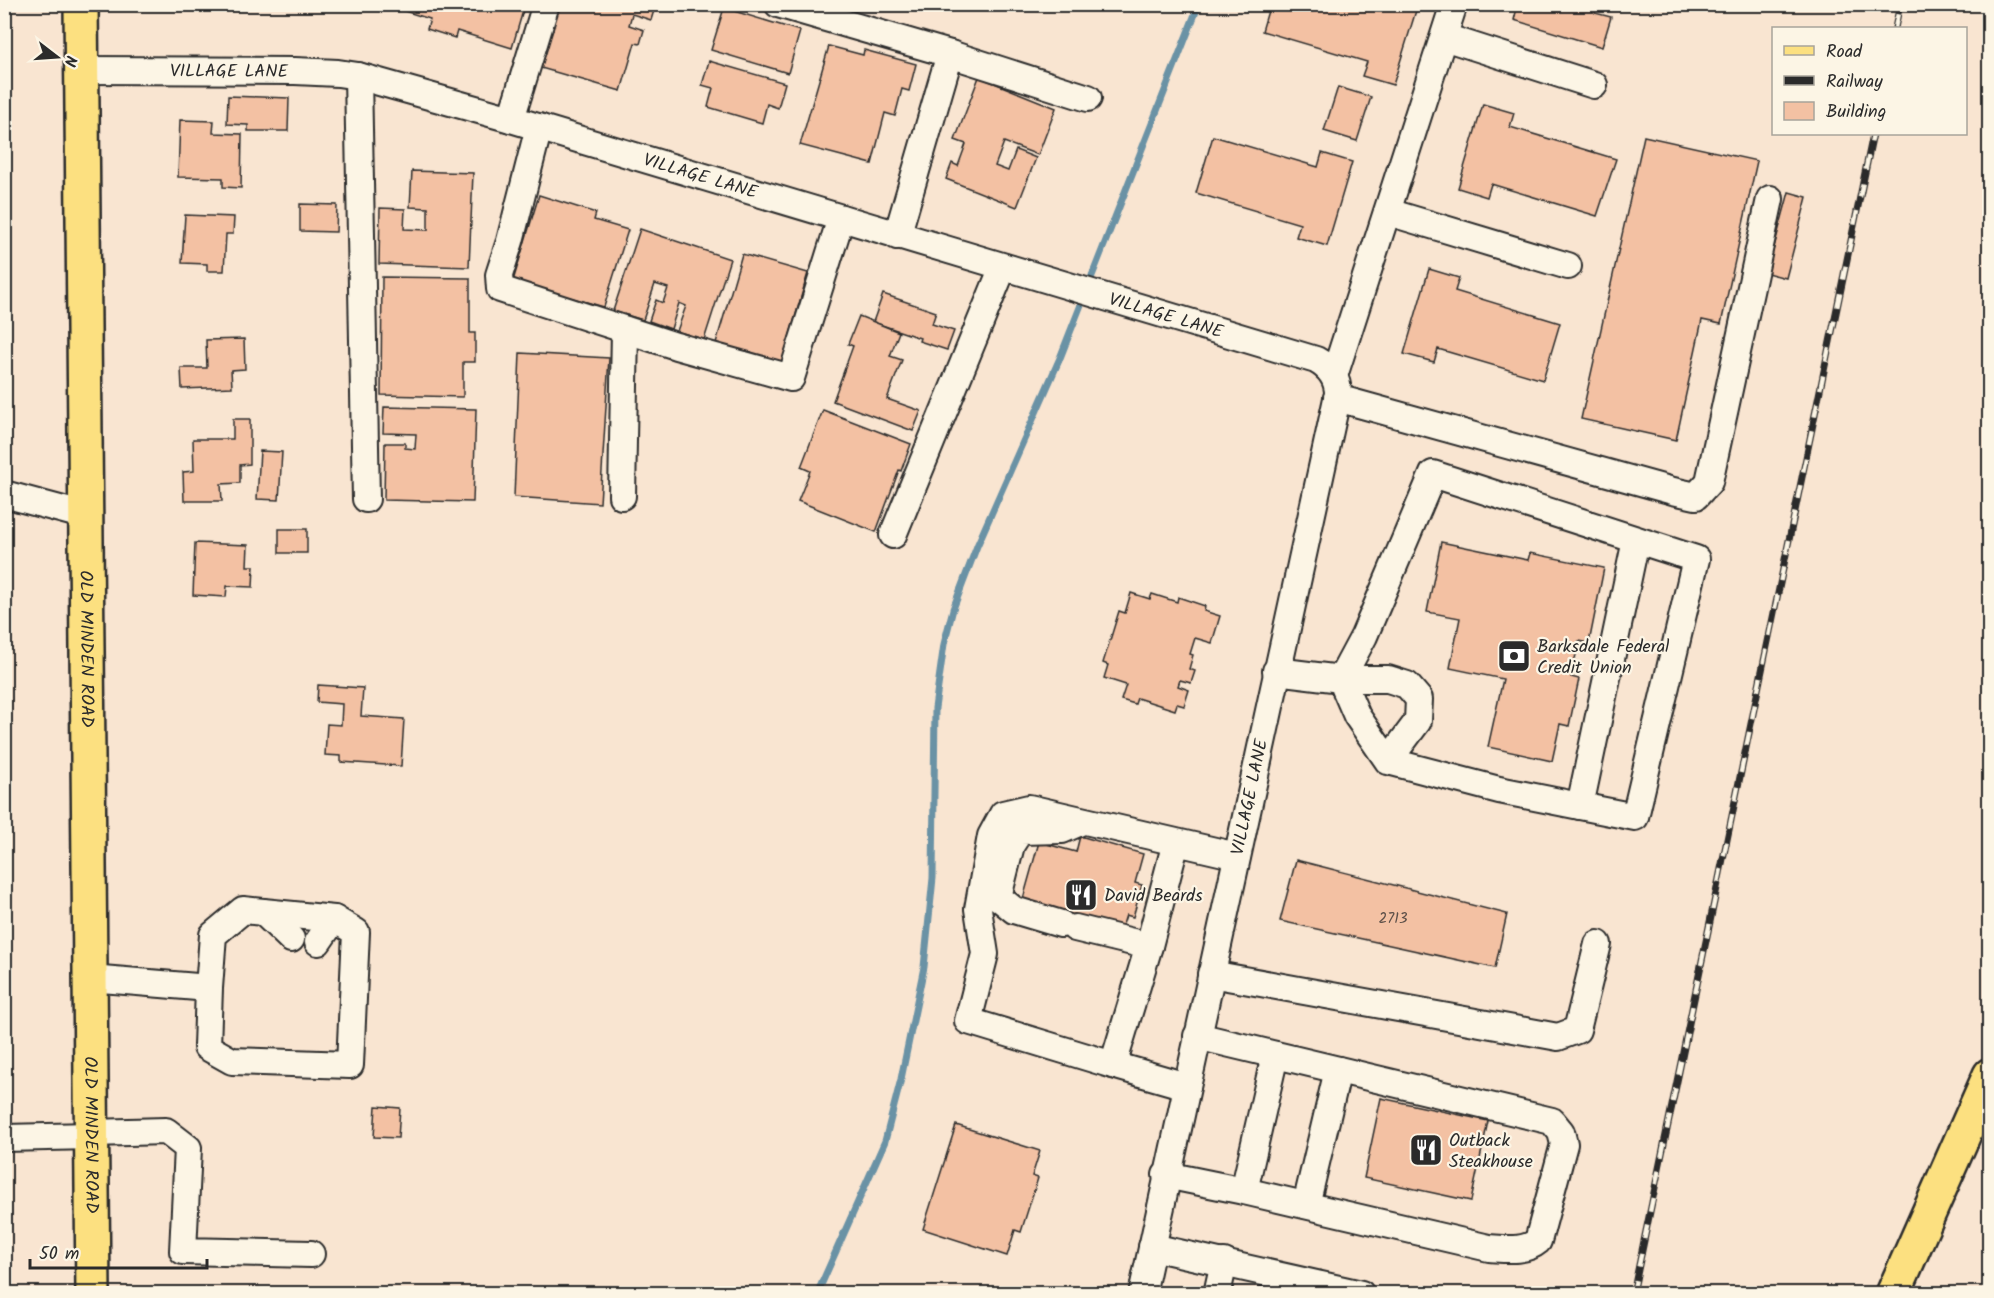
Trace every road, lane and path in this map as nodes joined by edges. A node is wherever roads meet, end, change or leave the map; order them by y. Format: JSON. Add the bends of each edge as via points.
{"nodes":[{"id":1,"x":81,"y":4,"type":"edge"},
{"id":2,"x":546,"y":4,"type":"edge"},
{"id":3,"x":778,"y":4,"type":"edge"},
{"id":4,"x":1454,"y":4,"type":"edge"},
{"id":5,"x":1444,"y":37,"type":"junction"},
{"id":6,"x":950,"y":54,"type":"junction"},
{"id":7,"x":81,"y":70,"type":"junction"},
{"id":8,"x":358,"y":76,"type":"junction"},
{"id":9,"x":1594,"y":86,"type":"dead end"},
{"id":10,"x":1088,"y":98,"type":"dead end"},
{"id":11,"x":510,"y":119,"type":"junction"},
{"id":12,"x":539,"y":128,"type":"junction"},
{"id":13,"x":1770,"y":199,"type":"dead end"},
{"id":14,"x":1388,"y":212,"type":"junction"},
{"id":15,"x":841,"y":218,"type":"junction"},
{"id":16,"x":897,"y":236,"type":"junction"},
{"id":17,"x":1568,"y":266,"type":"dead end"},
{"id":18,"x":1003,"y":267,"type":"junction"},
{"id":19,"x":625,"y":330,"type":"junction"},
{"id":20,"x":1335,"y":387,"type":"junction"},
{"id":21,"x":4,"y":494,"type":"edge"},
{"id":22,"x":622,"y":496,"type":"dead end"},
{"id":23,"x":366,"y":499,"type":"dead end"},
{"id":24,"x":86,"y":516,"type":"junction"},
{"id":25,"x":892,"y":535,"type":"dead end"},
{"id":26,"x":1636,"y":540,"type":"junction"},
{"id":27,"x":1276,"y":671,"type":"junction"},
{"id":28,"x":1341,"y":679,"type":"junction"},
{"id":29,"x":1388,"y":761,"type":"junction"},
{"id":30,"x":1580,"y":806,"type":"junction"},
{"id":31,"x":1083,"y":821,"type":"junction"},
{"id":32,"x":1176,"y":842,"type":"junction"},
{"id":33,"x":1237,"y":856,"type":"junction"},
{"id":34,"x":263,"y":912,"type":"junction"},
{"id":35,"x":334,"y":920,"type":"junction"},
{"id":36,"x":291,"y":939,"type":"dead end"},
{"id":37,"x":318,"y":942,"type":"dead end"},
{"id":38,"x":1598,"y":944,"type":"dead end"},
{"id":39,"x":1149,"y":946,"type":"junction"},
{"id":40,"x":1211,"y":974,"type":"junction"},
{"id":41,"x":90,"y":978,"type":"junction"},
{"id":42,"x":209,"y":988,"type":"junction"},
{"id":43,"x":1197,"y":1036,"type":"junction"},
{"id":44,"x":1275,"y":1055,"type":"junction"},
{"id":45,"x":1113,"y":1065,"type":"junction"},
{"id":46,"x":1338,"y":1070,"type":"junction"},
{"id":47,"x":1989,"y":1075,"type":"edge"},
{"id":48,"x":1186,"y":1086,"type":"junction"},
{"id":49,"x":91,"y":1134,"type":"junction"},
{"id":50,"x":4,"y":1138,"type":"edge"},
{"id":51,"x":1166,"y":1174,"type":"junction"},
{"id":52,"x":1244,"y":1191,"type":"junction"},
{"id":53,"x":1306,"y":1205,"type":"junction"},
{"id":54,"x":1152,"y":1247,"type":"junction"},
{"id":55,"x":310,"y":1254,"type":"dead end"},
{"id":56,"x":1224,"y":1262,"type":"junction"},
{"id":57,"x":93,"y":1293,"type":"edge"},
{"id":58,"x":1142,"y":1293,"type":"edge"},
{"id":59,"x":1216,"y":1293,"type":"edge"},
{"id":60,"x":1361,"y":1293,"type":"edge"},
{"id":61,"x":1893,"y":1293,"type":"edge"}],
"edges":[{"from":1,"to":7,"type":"main road","name":"OLD MINDEN ROAD"},
{"from":2,"to":11,"type":"street"},
{"from":3,"to":6,"type":"street"},
{"from":4,"to":5,"type":"street"},
{"from":5,"to":9,"type":"street"},
{"from":5,"to":14,"type":"street"},
{"from":6,"to":10,"type":"street"},
{"from":6,"to":16,"type":"street"},
{"from":7,"to":8,"type":"street","name":"VILLAGE LANE","via":[[304,71]]},
{"from":7,"to":24,"type":"main road","name":"OLD MINDEN ROAD"},
{"from":8,"to":11,"type":"street","name":"VILLAGE LANE"},
{"from":8,"to":23,"type":"street"},
{"from":11,"to":12,"type":"street","name":"VILLAGE LANE"},
{"from":12,"to":15,"type":"street","name":"VILLAGE LANE"},
{"from":12,"to":19,"type":"street","via":[[499,274],[500,289]]},
{"from":13,"to":20,"type":"street","via":[[1709,482],[1696,496]]},
{"from":14,"to":17,"type":"street"},
{"from":14,"to":20,"type":"street"},
{"from":15,"to":16,"type":"street","name":"VILLAGE LANE"},
{"from":15,"to":19,"type":"street","via":[[791,378]]},
{"from":16,"to":18,"type":"street","name":"VILLAGE LANE"},
{"from":18,"to":20,"type":"street","name":"VILLAGE LANE","via":[[1316,360],[1325,366]]},
{"from":18,"to":25,"type":"street"},
{"from":19,"to":22,"type":"street"},
{"from":20,"to":27,"type":"street","name":"VILLAGE LANE"},
{"from":21,"to":24,"type":"street"},
{"from":24,"to":41,"type":"main road","name":"OLD MINDEN ROAD"},
{"from":26,"to":28,"type":"street","via":[[1433,474],[1364,636]]},
{"from":26,"to":30,"type":"street"},
{"from":26,"to":30,"type":"street","via":[[1696,559],[1635,817]]},
{"from":27,"to":28,"type":"street"},
{"from":27,"to":33,"type":"street","name":"VILLAGE LANE"},
{"from":28,"to":29,"type":"street","via":[[1357,716]]},
{"from":28,"to":29,"type":"street","via":[[1388,679],[1407,685],[1419,699],[1418,721]]},
{"from":29,"to":30,"type":"street"},
{"from":31,"to":32,"type":"street"},
{"from":31,"to":39,"type":"street","via":[[1062,830],[1020,831],[1011,845],[998,897],[1014,910]]},
{"from":31,"to":45,"type":"street","via":[[1029,808],[1003,814],[991,836],[978,909],[985,954],[969,1021]]},
{"from":32,"to":33,"type":"street"},
{"from":32,"to":39,"type":"street"},
{"from":33,"to":40,"type":"street","name":"VILLAGE LANE"},
{"from":34,"to":35,"type":"street"},
{"from":34,"to":36,"type":"street"},
{"from":34,"to":42,"type":"street","via":[[243,910],[213,935]]},
{"from":35,"to":37,"type":"street"},
{"from":35,"to":42,"type":"street","via":[[356,932],[350,1065],[232,1060],[207,1047]]},
{"from":38,"to":40,"type":"street","via":[[1577,1030],[1558,1037]]},
{"from":39,"to":45,"type":"street"},
{"from":40,"to":43,"type":"street","name":"VILLAGE LANE"},
{"from":41,"to":42,"type":"street"},
{"from":41,"to":49,"type":"main road","name":"OLD MINDEN ROAD"},
{"from":43,"to":44,"type":"street"},
{"from":43,"to":48,"type":"street","name":"VILLAGE LANE"},
{"from":44,"to":46,"type":"street"},
{"from":44,"to":52,"type":"street"},
{"from":45,"to":48,"type":"street"},
{"from":46,"to":53,"type":"street"},
{"from":46,"to":53,"type":"street","via":[[1552,1121],[1564,1144],[1538,1241],[1531,1247],[1489,1248]]},
{"from":47,"to":61,"type":"main road"},
{"from":48,"to":51,"type":"street","name":"VILLAGE LANE"},
{"from":49,"to":50,"type":"street"},
{"from":49,"to":55,"type":"street","via":[[166,1131],[188,1148],[183,1251]]},
{"from":49,"to":57,"type":"main road","name":"OLD MINDEN ROAD"},
{"from":51,"to":52,"type":"street"},
{"from":51,"to":54,"type":"street","name":"VILLAGE LANE"},
{"from":52,"to":53,"type":"street"},
{"from":54,"to":56,"type":"street"},
{"from":54,"to":58,"type":"street","name":"VILLAGE LANE"},
{"from":56,"to":59,"type":"street"},
{"from":56,"to":60,"type":"street"}]}
